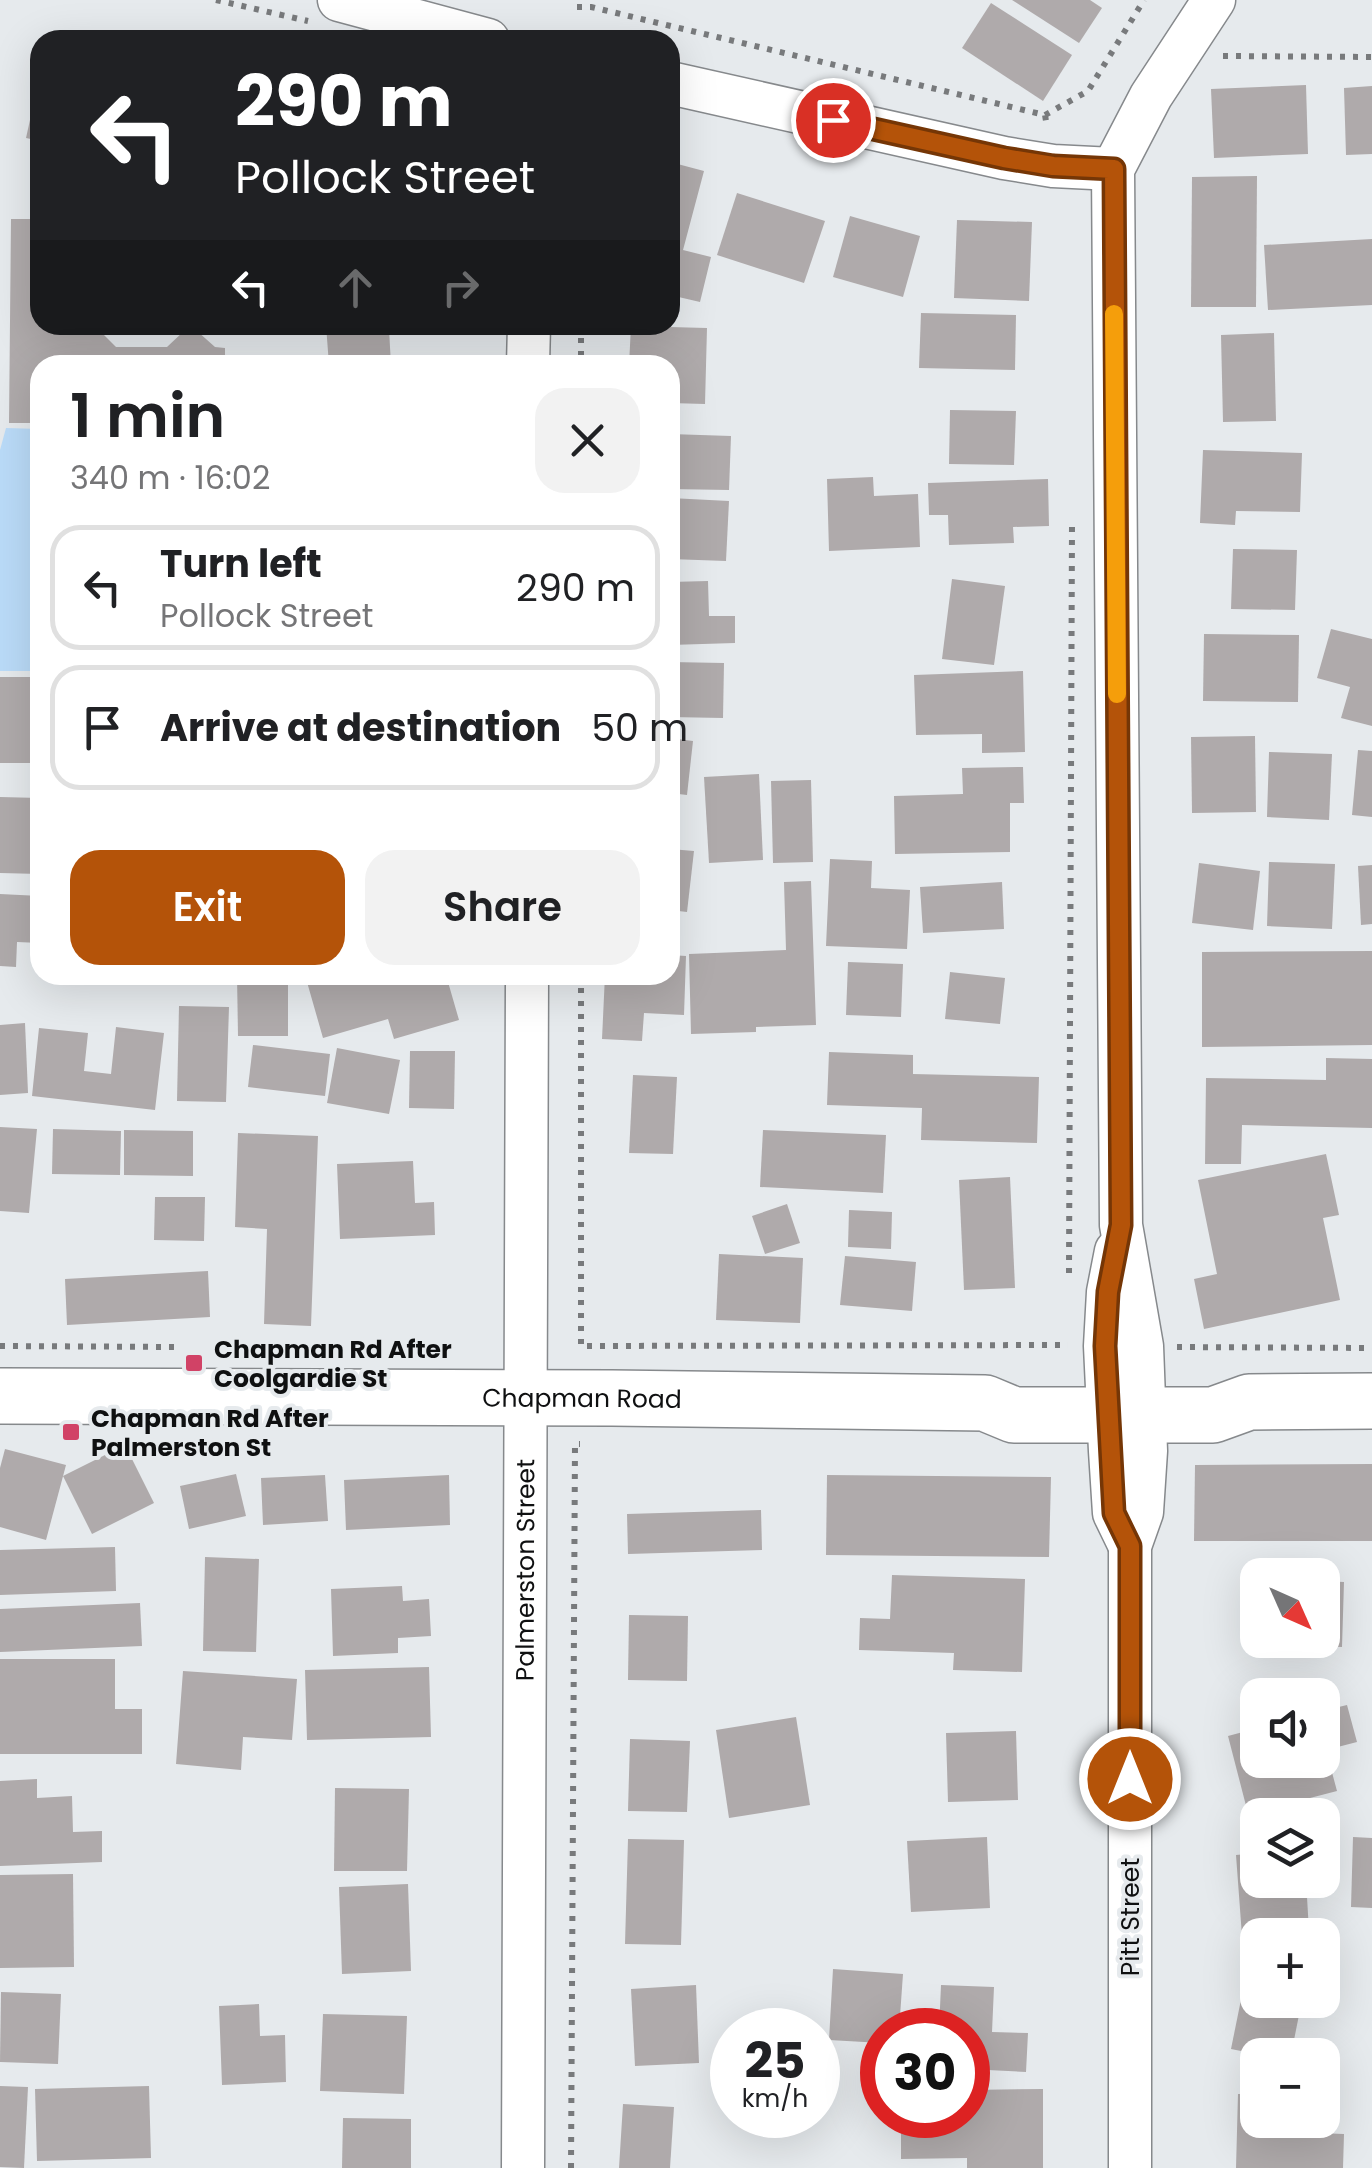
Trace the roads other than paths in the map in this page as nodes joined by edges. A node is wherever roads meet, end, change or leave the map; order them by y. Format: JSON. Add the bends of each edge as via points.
{"nodes":[{"id":1,"x":339,"y":0,"type":"edge"},
{"id":2,"x":1214,"y":0,"type":"edge"},
{"id":3,"x":451,"y":30,"type":"edge"},
{"id":4,"x":680,"y":85,"type":"edge"},
{"id":5,"x":1114,"y":169,"type":"junction"},
{"id":6,"x":527,"y":985,"type":"edge"},
{"id":7,"x":1133,"y":1390,"type":"junction"},
{"id":8,"x":0,"y":1396,"type":"edge"},
{"id":9,"x":526,"y":1398,"type":"junction"},
{"id":10,"x":1372,"y":1400,"type":"edge"},
{"id":11,"x":523,"y":2168,"type":"edge"},
{"id":12,"x":1130,"y":2168,"type":"edge"}],
"edges":[{"from":1,"to":3,"type":"street"},
{"from":2,"to":5,"type":"street","name":"Pitt Street","via":[[1151,96]]},
{"from":4,"to":5,"type":"street","via":[[1004,158]]},
{"from":5,"to":7,"type":"street","name":"Pitt Street","via":[[1121,1225],[1105,1346]]},
{"from":6,"to":9,"type":"street","name":"Palmerston Street"},
{"from":7,"to":9,"type":"main road","name":"Chapman Road","via":[[1004,1388],[985,1403]]},
{"from":7,"to":10,"type":"main road","name":"Chapman Road","via":[[1212,1386],[1249,1402]]},
{"from":7,"to":12,"type":"street","name":"Pitt Street","via":[[1146,1450],[1142,1512],[1130,1546]]},
{"from":8,"to":9,"type":"main road","name":"Chapman Road"},
{"from":9,"to":11,"type":"street","name":"Palmerston Street"}]}
